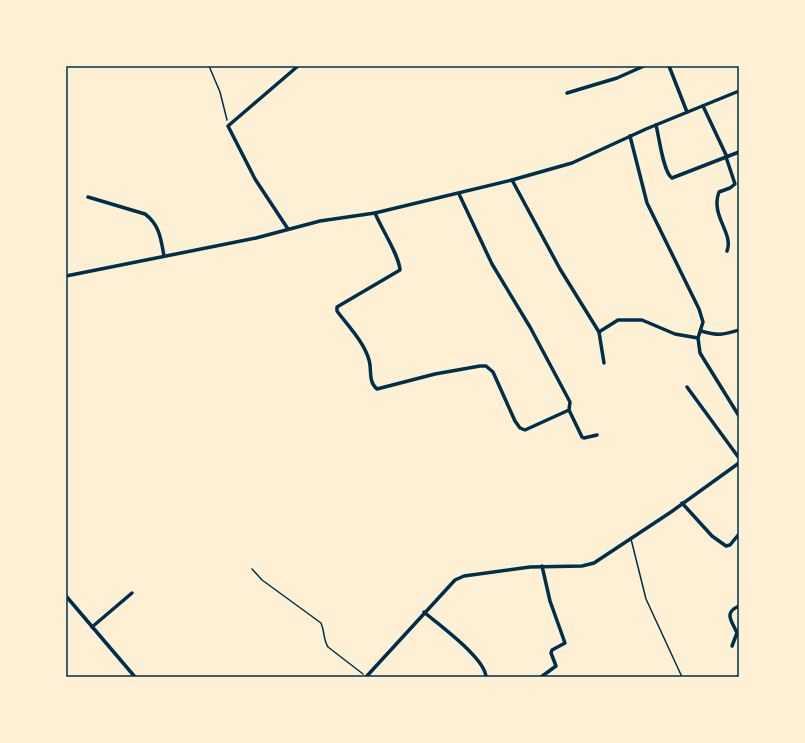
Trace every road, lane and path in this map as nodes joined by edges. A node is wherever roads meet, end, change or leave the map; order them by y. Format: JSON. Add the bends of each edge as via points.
{"nodes":[{"id":1,"x":209,"y":66,"type":"edge"},
{"id":2,"x":298,"y":66,"type":"edge"},
{"id":3,"x":644,"y":66,"type":"edge"},
{"id":4,"x":669,"y":66,"type":"edge"},
{"id":5,"x":739,"y":91,"type":"edge"},
{"id":6,"x":567,"y":93,"type":"dead end"},
{"id":7,"x":703,"y":106,"type":"junction"},
{"id":8,"x":687,"y":112,"type":"junction"},
{"id":9,"x":656,"y":125,"type":"junction"},
{"id":10,"x":228,"y":126,"type":"junction"},
{"id":11,"x":630,"y":136,"type":"junction"},
{"id":12,"x":739,"y":152,"type":"edge"},
{"id":13,"x":726,"y":157,"type":"junction"},
{"id":14,"x":512,"y":180,"type":"junction"},
{"id":15,"x":459,"y":194,"type":"junction"},
{"id":16,"x":88,"y":197,"type":"dead end"},
{"id":17,"x":376,"y":213,"type":"junction"},
{"id":18,"x":288,"y":229,"type":"junction"},
{"id":19,"x":727,"y":251,"type":"dead end"},
{"id":20,"x":164,"y":256,"type":"junction"},
{"id":21,"x":66,"y":276,"type":"edge"},
{"id":22,"x":739,"y":330,"type":"edge"},
{"id":23,"x":702,"y":331,"type":"junction"},
{"id":24,"x":599,"y":332,"type":"junction"},
{"id":25,"x":698,"y":338,"type":"junction"},
{"id":26,"x":604,"y":363,"type":"dead end"},
{"id":27,"x":687,"y":387,"type":"dead end"},
{"id":28,"x":569,"y":410,"type":"junction"},
{"id":29,"x":739,"y":416,"type":"edge"},
{"id":30,"x":598,"y":435,"type":"dead end"},
{"id":31,"x":739,"y":458,"type":"edge"},
{"id":32,"x":739,"y":463,"type":"edge"},
{"id":33,"x":682,"y":503,"type":"junction"},
{"id":34,"x":739,"y":534,"type":"edge"},
{"id":35,"x":630,"y":538,"type":"junction"},
{"id":36,"x":542,"y":566,"type":"junction"},
{"id":37,"x":252,"y":569,"type":"dead end"},
{"id":38,"x":132,"y":593,"type":"dead end"},
{"id":39,"x":66,"y":596,"type":"edge"},
{"id":40,"x":739,"y":606,"type":"edge"},
{"id":41,"x":424,"y":612,"type":"junction"},
{"id":42,"x":92,"y":627,"type":"junction"},
{"id":43,"x":732,"y":646,"type":"dead end"},
{"id":44,"x":134,"y":677,"type":"edge"},
{"id":45,"x":367,"y":677,"type":"edge"},
{"id":46,"x":486,"y":677,"type":"edge"},
{"id":47,"x":541,"y":677,"type":"edge"},
{"id":48,"x":682,"y":677,"type":"edge"}],
"edges":[{"from":1,"to":10,"type":"path","via":[[220,92]]},
{"from":2,"to":10,"type":"street"},
{"from":3,"to":6,"type":"street","via":[[617,78]]},
{"from":4,"to":8,"type":"street"},
{"from":5,"to":7,"type":"street"},
{"from":7,"to":8,"type":"street"},
{"from":7,"to":13,"type":"street"},
{"from":8,"to":9,"type":"street"},
{"from":9,"to":11,"type":"street"},
{"from":9,"to":13,"type":"street","via":[[667,172],[672,178]]},
{"from":10,"to":18,"type":"street","via":[[256,179]]},
{"from":11,"to":14,"type":"street","via":[[572,163]]},
{"from":11,"to":23,"type":"street","via":[[647,203],[699,309],[703,322]]},
{"from":12,"to":13,"type":"street"},
{"from":13,"to":19,"type":"street","via":[[735,184],[719,192],[717,198],[718,215],[729,241]]},
{"from":14,"to":15,"type":"street"},
{"from":14,"to":24,"type":"street","via":[[557,263]]},
{"from":15,"to":17,"type":"street"},
{"from":15,"to":28,"type":"street","via":[[492,264],[568,398],[571,406]]},
{"from":16,"to":20,"type":"street","via":[[145,214],[153,220],[157,225]]},
{"from":17,"to":18,"type":"street","via":[[320,221]]},
{"from":17,"to":28,"type":"street","via":[[382,230],[396,254],[400,270],[337,307],[337,311],[366,351],[375,387],[377,389],[435,374],[486,366],[493,372],[515,421],[522,430]]},
{"from":18,"to":20,"type":"street"},
{"from":20,"to":21,"type":"street"},
{"from":22,"to":23,"type":"street","via":[[717,336]]},
{"from":23,"to":25,"type":"street"},
{"from":24,"to":25,"type":"street","via":[[621,320],[642,320],[675,334]]},
{"from":24,"to":26,"type":"street"},
{"from":25,"to":29,"type":"street","via":[[702,358]]},
{"from":27,"to":31,"type":"street"},
{"from":28,"to":30,"type":"street","via":[[582,437]]},
{"from":32,"to":33,"type":"street"},
{"from":33,"to":34,"type":"street","via":[[712,536],[726,546]]},
{"from":33,"to":35,"type":"street"},
{"from":35,"to":36,"type":"street","via":[[598,561],[588,565]]},
{"from":35,"to":48,"type":"lane","via":[[646,599]]},
{"from":36,"to":41,"type":"street","via":[[464,576],[449,584]]},
{"from":36,"to":47,"type":"street","via":[[550,601],[565,643],[552,650],[556,666]]},
{"from":37,"to":45,"type":"path","via":[[262,580],[321,624],[324,641],[328,647]]},
{"from":38,"to":42,"type":"street"},
{"from":39,"to":42,"type":"street"},
{"from":40,"to":43,"type":"street","via":[[730,613],[736,633]]},
{"from":41,"to":45,"type":"street"},
{"from":41,"to":46,"type":"street","via":[[469,649],[485,671]]},
{"from":42,"to":44,"type":"street"}]}
